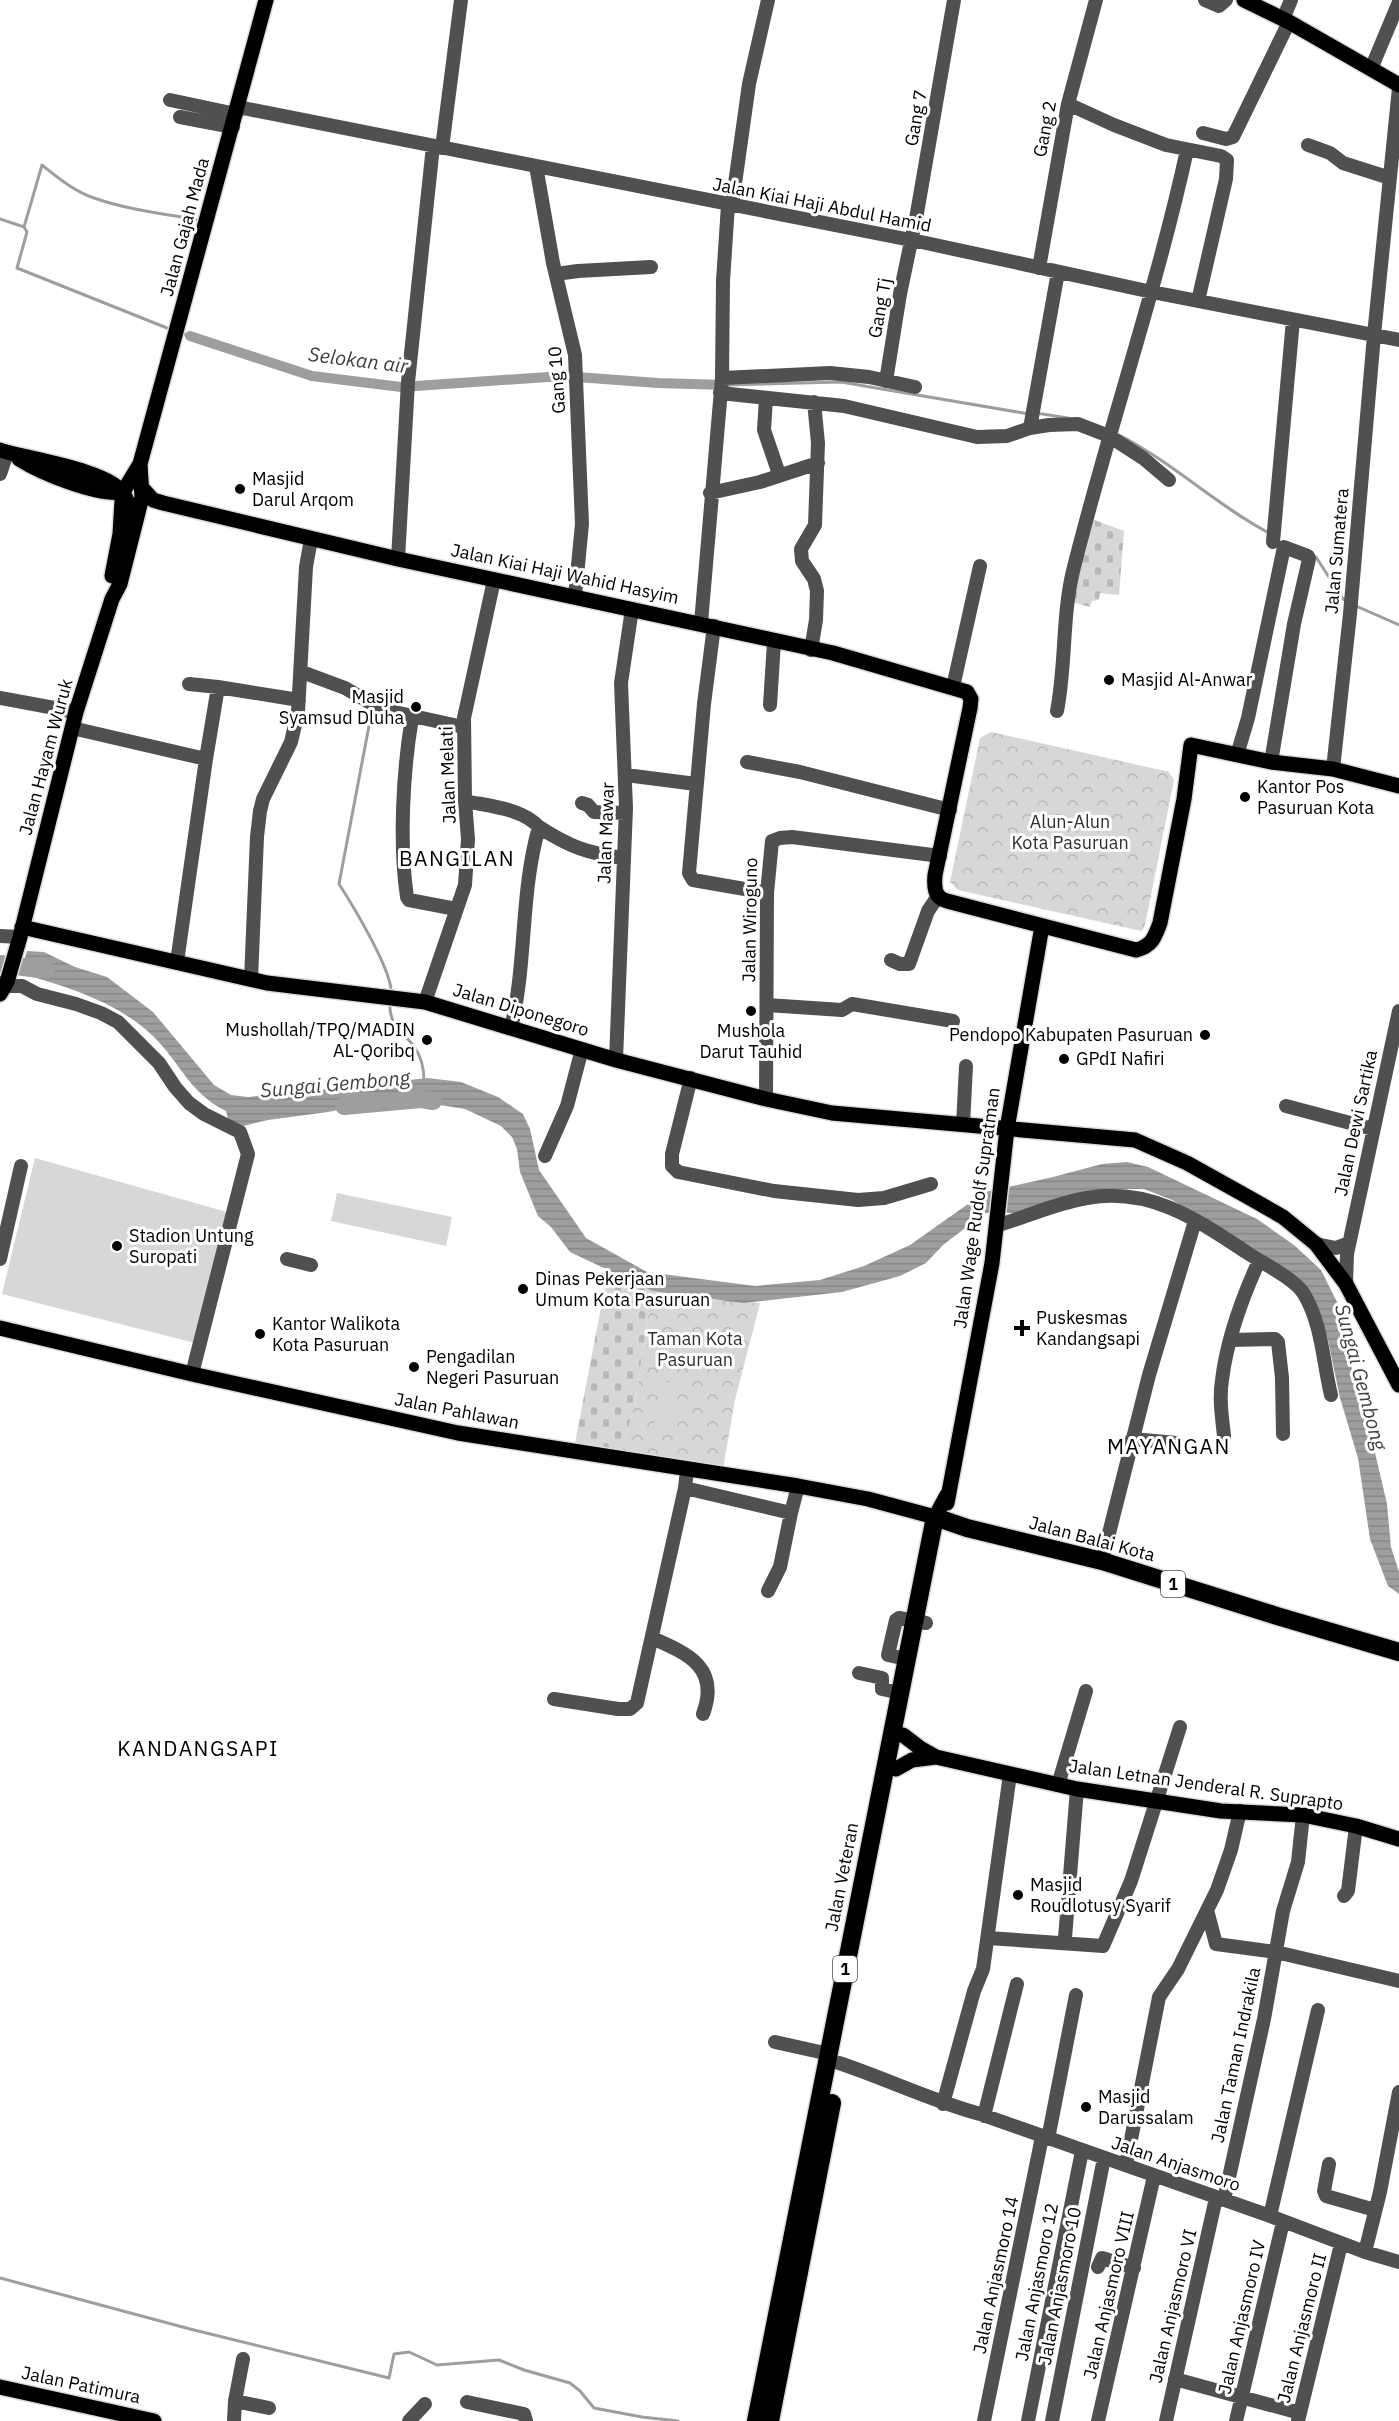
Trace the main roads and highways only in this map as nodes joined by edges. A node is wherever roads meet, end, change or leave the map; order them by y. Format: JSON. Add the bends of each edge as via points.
{"nodes":[{"id":1,"x":266,"y":0,"type":"edge"},
{"id":2,"x":1244,"y":0,"type":"edge"},
{"id":3,"x":1399,"y":86,"type":"edge"},
{"id":4,"x":6,"y":452,"type":"edge"},
{"id":5,"x":140,"y":464,"type":"junction"},
{"id":6,"x":99,"y":484,"type":"junction"},
{"id":7,"x":135,"y":499,"type":"junction"},
{"id":8,"x":112,"y":599,"type":"junction"},
{"id":9,"x":1399,"y":786,"type":"edge"},
{"id":10,"x":1042,"y":926,"type":"junction"},
{"id":11,"x":20,"y":935,"type":"junction"},
{"id":12,"x":3,"y":986,"type":"edge"},
{"id":13,"x":1007,"y":1129,"type":"junction"},
{"id":14,"x":0,"y":1328,"type":"edge"},
{"id":15,"x":1399,"y":1385,"type":"edge"},
{"id":16,"x":941,"y":1519,"type":"junction"},
{"id":17,"x":920,"y":1621,"type":"junction"},
{"id":18,"x":1399,"y":1652,"type":"edge"},
{"id":19,"x":898,"y":1729,"type":"junction"},
{"id":20,"x":936,"y":1757,"type":"junction"},
{"id":21,"x":896,"y":1769,"type":"junction"},
{"id":22,"x":1399,"y":1839,"type":"edge"},
{"id":23,"x":849,"y":1983,"type":"junction"},
{"id":24,"x":815,"y":2158,"type":"junction"},
{"id":25,"x":0,"y":2387,"type":"edge"},
{"id":26,"x":154,"y":2421,"type":"edge"},
{"id":27,"x":756,"y":2421,"type":"edge"},
{"id":28,"x":770,"y":2421,"type":"edge"}],
"edges":[{"from":1,"to":5,"type":"main road","name":"Jalan Gajah Mada"},
{"from":2,"to":3,"type":"main road"},
{"from":4,"to":6,"type":"main road","name":"Jalan Kiai Haji Wahid Hasyim","via":[[33,468]]},
{"from":5,"to":6,"type":"main road"},
{"from":5,"to":7,"type":"main road"},
{"from":6,"to":7,"type":"main road","name":"Jalan Kiai Haji Wahid Hasyim"},
{"from":7,"to":8,"type":"main road","name":"Jalan Hayam Wuruk","via":[[120,584]]},
{"from":7,"to":8,"type":"main road","name":"Jalan Hayam Wuruk","via":[[120,534],[110,584]]},
{"from":7,"to":10,"type":"main road","name":"Jalan Kiai Haji Wahid Hasyim","via":[[833,653],[960,689],[971,699],[970,708],[934,886],[941,900]]},
{"from":8,"to":11,"type":"main road","name":"Jalan Hayam Wuruk","via":[[76,712]]},
{"from":9,"to":10,"type":"main road","via":[[1191,745],[1184,799],[1155,938],[1136,950]]},
{"from":10,"to":13,"type":"main road","name":"Jalan Wage Rudolf Supratman"},
{"from":11,"to":12,"type":"main road","name":"Jalan Hayam Wuruk"},
{"from":11,"to":13,"type":"main road","name":"Jalan Diponegoro","via":[[177,962],[285,986],[425,1002],[616,1060],[832,1113]]},
{"from":13,"to":15,"type":"main road","name":"Jalan Diponegoro","via":[[1135,1140],[1187,1163],[1283,1217],[1316,1244],[1346,1284]]},
{"from":13,"to":16,"type":"main road","name":"Jalan Wage Rudolf Supratman","via":[[992,1263]]},
{"from":14,"to":16,"type":"main road","name":"Jalan Pahlawan","via":[[487,1438],[798,1486]]},
{"from":16,"to":17,"type":"highway","name":"Jalan Veteran","number":"1"},
{"from":16,"to":18,"type":"highway","name":"Jalan Balai Kota","number":"1","via":[[1102,1561]]},
{"from":17,"to":19,"type":"highway","name":"Jalan Veteran","number":"1"},
{"from":17,"to":19,"type":"highway","name":"Jalan Veteran","number":"1","via":[[897,1657]]},
{"from":19,"to":20,"type":"main road"},
{"from":19,"to":21,"type":"highway","name":"Jalan Veteran","number":"1"},
{"from":19,"to":23,"type":"highway","name":"Jalan Veteran","number":"1"},
{"from":20,"to":21,"type":"main road","via":[[912,1760]]},
{"from":20,"to":22,"type":"main road","name":"Jalan Letnan Jenderal R. Suprapto","via":[[1077,1789],[1155,1802],[1303,1815]]},
{"from":21,"to":23,"type":"highway","name":"Jalan Veteran","number":"1"},
{"from":23,"to":24,"type":"highway","name":"Jalan Veteran","number":"1"},
{"from":24,"to":27,"type":"highway","name":"Jalan Veteran","number":"1"},
{"from":24,"to":28,"type":"highway","name":"Jalan Veteran","number":"1"},
{"from":25,"to":26,"type":"main road","name":"Jalan Patimura"}]}
